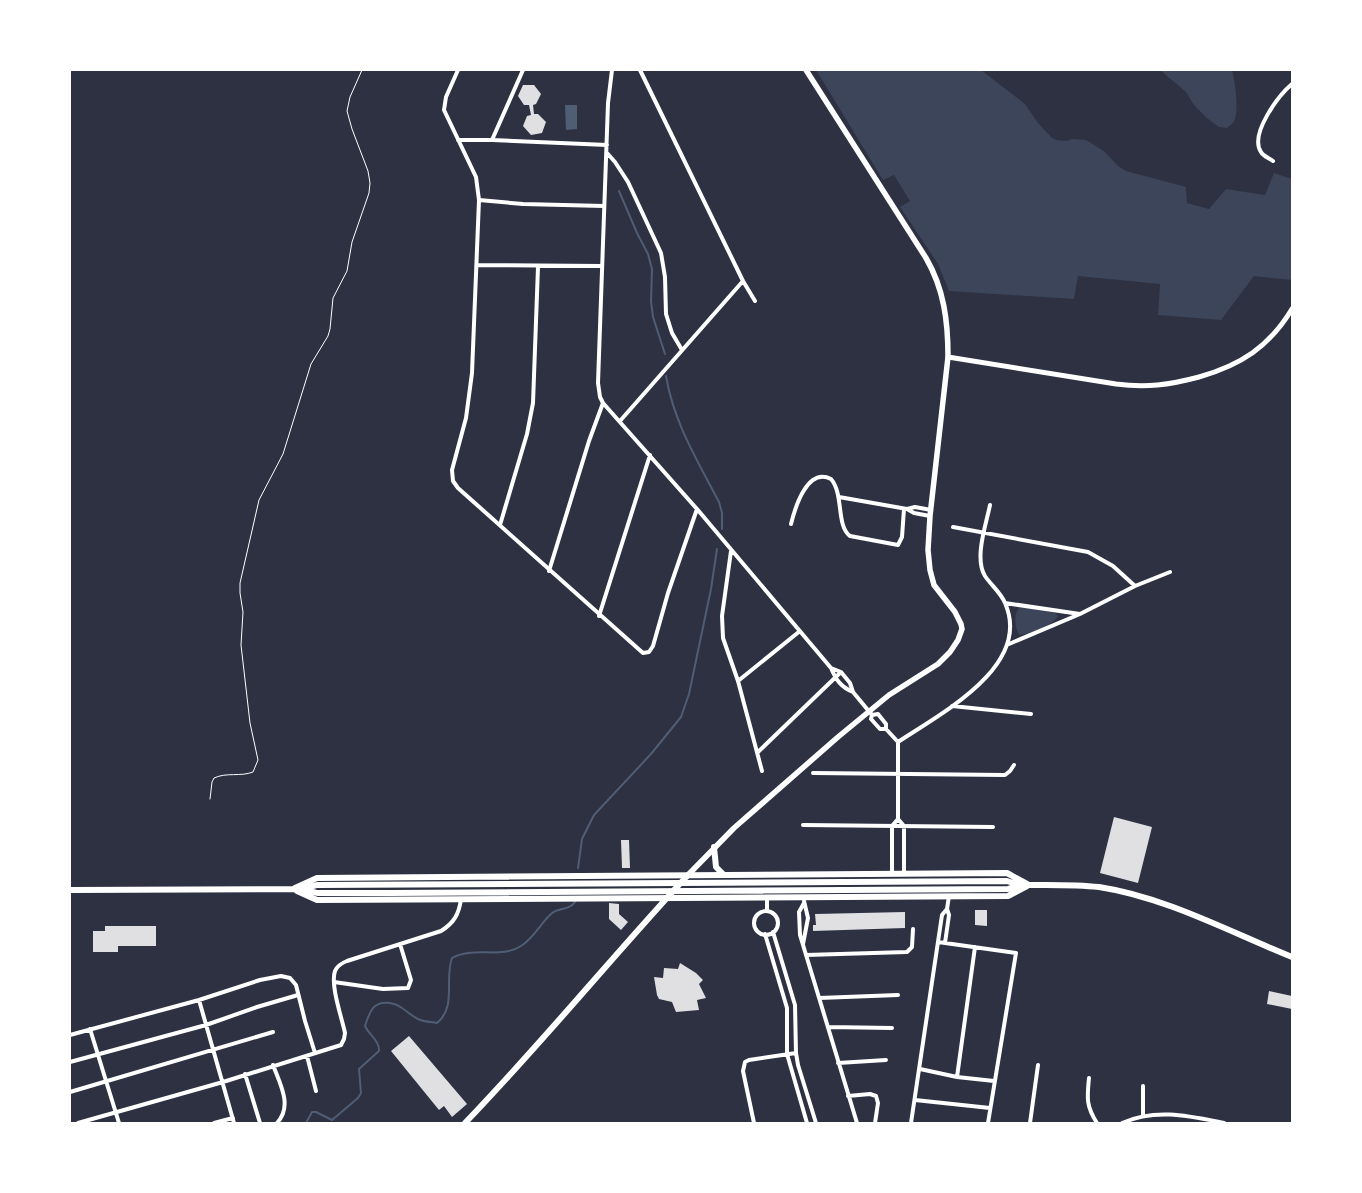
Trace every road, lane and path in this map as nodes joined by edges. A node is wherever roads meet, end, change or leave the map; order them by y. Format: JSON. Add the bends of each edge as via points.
{"nodes":[{"id":1,"x":362,"y":70,"type":"edge"},
{"id":2,"x":458,"y":70,"type":"edge"},
{"id":3,"x":523,"y":70,"type":"edge"},
{"id":4,"x":612,"y":70,"type":"edge"},
{"id":5,"x":640,"y":70,"type":"edge"},
{"id":6,"x":806,"y":70,"type":"edge"},
{"id":7,"x":1292,"y":84,"type":"edge"},
{"id":8,"x":458,"y":140,"type":"junction"},
{"id":9,"x":492,"y":140,"type":"junction"},
{"id":10,"x":607,"y":146,"type":"junction"},
{"id":11,"x":607,"y":153,"type":"junction"},
{"id":12,"x":1273,"y":161,"type":"dead end"},
{"id":13,"x":479,"y":200,"type":"junction"},
{"id":14,"x":604,"y":206,"type":"junction"},
{"id":15,"x":477,"y":265,"type":"junction"},
{"id":16,"x":601,"y":266,"type":"junction"},
{"id":17,"x":538,"y":267,"type":"junction"},
{"id":18,"x":743,"y":281,"type":"junction"},
{"id":19,"x":755,"y":301,"type":"dead end"},
{"id":20,"x":1292,"y":309,"type":"edge"},
{"id":21,"x":682,"y":350,"type":"junction"},
{"id":22,"x":948,"y":357,"type":"junction"},
{"id":23,"x":603,"y":403,"type":"junction"},
{"id":24,"x":620,"y":421,"type":"junction"},
{"id":25,"x":650,"y":455,"type":"junction"},
{"id":26,"x":839,"y":497,"type":"junction"},
{"id":27,"x":990,"y":505,"type":"dead end"},
{"id":28,"x":697,"y":509,"type":"junction"},
{"id":29,"x":905,"y":509,"type":"junction"},
{"id":30,"x":930,"y":513,"type":"junction"},
{"id":31,"x":500,"y":524,"type":"junction"},
{"id":32,"x":790,"y":524,"type":"dead end"},
{"id":33,"x":953,"y":527,"type":"dead end"},
{"id":34,"x":984,"y":534,"type":"junction"},
{"id":35,"x":731,"y":550,"type":"junction"},
{"id":36,"x":549,"y":571,"type":"junction"},
{"id":37,"x":1170,"y":572,"type":"dead end"},
{"id":38,"x":1135,"y":586,"type":"junction"},
{"id":39,"x":1005,"y":603,"type":"junction"},
{"id":40,"x":1080,"y":614,"type":"junction"},
{"id":41,"x":599,"y":616,"type":"junction"},
{"id":42,"x":800,"y":631,"type":"junction"},
{"id":43,"x":1009,"y":644,"type":"junction"},
{"id":44,"x":831,"y":668,"type":"junction"},
{"id":45,"x":841,"y":672,"type":"junction"},
{"id":46,"x":835,"y":678,"type":"junction"},
{"id":47,"x":738,"y":681,"type":"junction"},
{"id":48,"x":853,"y":692,"type":"junction"},
{"id":49,"x":952,"y":706,"type":"junction"},
{"id":50,"x":871,"y":713,"type":"junction"},
{"id":51,"x":1031,"y":714,"type":"dead end"},
{"id":52,"x":886,"y":729,"type":"junction"},
{"id":53,"x":898,"y":742,"type":"junction"},
{"id":54,"x":758,"y":752,"type":"junction"},
{"id":55,"x":1014,"y":765,"type":"dead end"},
{"id":56,"x":762,"y":772,"type":"dead end"},
{"id":57,"x":813,"y":774,"type":"dead end"},
{"id":58,"x":898,"y":774,"type":"junction"},
{"id":59,"x":210,"y":799,"type":"dead end"},
{"id":60,"x":898,"y":819,"type":"junction"},
{"id":61,"x":803,"y":825,"type":"dead end"},
{"id":62,"x":892,"y":826,"type":"junction"},
{"id":63,"x":904,"y":826,"type":"junction"},
{"id":64,"x":993,"y":827,"type":"dead end"},
{"id":65,"x":892,"y":838,"type":"junction"},
{"id":66,"x":904,"y":838,"type":"junction"},
{"id":67,"x":714,"y":847,"type":"junction"},
{"id":68,"x":858,"y":874,"type":"junction"},
{"id":69,"x":892,"y":874,"type":"junction"},
{"id":70,"x":904,"y":874,"type":"junction"},
{"id":71,"x":712,"y":875,"type":"junction"},
{"id":72,"x":724,"y":875,"type":"junction"},
{"id":73,"x":737,"y":875,"type":"junction"},
{"id":74,"x":767,"y":875,"type":"junction"},
{"id":75,"x":803,"y":875,"type":"junction"},
{"id":76,"x":526,"y":876,"type":"junction"},
{"id":77,"x":565,"y":876,"type":"junction"},
{"id":78,"x":601,"y":876,"type":"junction"},
{"id":79,"x":635,"y":876,"type":"junction"},
{"id":80,"x":687,"y":876,"type":"junction"},
{"id":81,"x":484,"y":877,"type":"junction"},
{"id":82,"x":1019,"y":885,"type":"junction"},
{"id":83,"x":1030,"y":885,"type":"junction"},
{"id":84,"x":294,"y":889,"type":"junction"},
{"id":85,"x":304,"y":889,"type":"junction"},
{"id":86,"x":70,"y":890,"type":"edge"},
{"id":87,"x":948,"y":896,"type":"junction"},
{"id":88,"x":767,"y":897,"type":"junction"},
{"id":89,"x":858,"y":897,"type":"junction"},
{"id":90,"x":602,"y":898,"type":"junction"},
{"id":91,"x":635,"y":898,"type":"junction"},
{"id":92,"x":666,"y":898,"type":"junction"},
{"id":93,"x":712,"y":898,"type":"junction"},
{"id":94,"x":737,"y":898,"type":"junction"},
{"id":95,"x":461,"y":899,"type":"junction"},
{"id":96,"x":484,"y":899,"type":"junction"},
{"id":97,"x":526,"y":899,"type":"junction"},
{"id":98,"x":566,"y":899,"type":"junction"},
{"id":99,"x":804,"y":900,"type":"junction"},
{"id":100,"x":946,"y":909,"type":"junction"},
{"id":101,"x":767,"y":911,"type":"junction"},
{"id":102,"x":913,"y":929,"type":"dead end"},
{"id":103,"x":773,"y":932,"type":"junction"},
{"id":104,"x":765,"y":934,"type":"junction"},
{"id":105,"x":938,"y":942,"type":"junction"},
{"id":106,"x":945,"y":943,"type":"junction"},
{"id":107,"x":400,"y":944,"type":"junction"},
{"id":108,"x":803,"y":944,"type":"junction"},
{"id":109,"x":976,"y":947,"type":"junction"},
{"id":110,"x":806,"y":955,"type":"junction"},
{"id":111,"x":780,"y":956,"type":"junction"},
{"id":112,"x":1292,"y":956,"type":"edge"},
{"id":113,"x":772,"y":959,"type":"junction"},
{"id":114,"x":334,"y":982,"type":"junction"},
{"id":115,"x":298,"y":995,"type":"junction"},
{"id":116,"x":898,"y":995,"type":"dead end"},
{"id":117,"x":819,"y":998,"type":"junction"},
{"id":118,"x":199,"y":1000,"type":"junction"},
{"id":119,"x":206,"y":1025,"type":"junction"},
{"id":120,"x":828,"y":1027,"type":"junction"},
{"id":121,"x":892,"y":1028,"type":"dead end"},
{"id":122,"x":90,"y":1029,"type":"junction"},
{"id":123,"x":273,"y":1032,"type":"dead end"},
{"id":124,"x":70,"y":1035,"type":"edge"},
{"id":125,"x":214,"y":1051,"type":"junction"},
{"id":126,"x":796,"y":1052,"type":"junction"},
{"id":127,"x":315,"y":1053,"type":"junction"},
{"id":128,"x":98,"y":1054,"type":"junction"},
{"id":129,"x":787,"y":1054,"type":"junction"},
{"id":130,"x":307,"y":1056,"type":"junction"},
{"id":131,"x":886,"y":1060,"type":"dead end"},
{"id":132,"x":70,"y":1062,"type":"edge"},
{"id":133,"x":838,"y":1063,"type":"junction"},
{"id":134,"x":273,"y":1065,"type":"junction"},
{"id":135,"x":1038,"y":1065,"type":"dead end"},
{"id":136,"x":920,"y":1069,"type":"junction"},
{"id":137,"x":245,"y":1074,"type":"junction"},
{"id":138,"x":956,"y":1077,"type":"junction"},
{"id":139,"x":1089,"y":1078,"type":"dead end"},
{"id":140,"x":106,"y":1081,"type":"junction"},
{"id":141,"x":994,"y":1081,"type":"junction"},
{"id":142,"x":223,"y":1082,"type":"junction"},
{"id":143,"x":1143,"y":1086,"type":"dead end"},
{"id":144,"x":316,"y":1091,"type":"dead end"},
{"id":145,"x":70,"y":1092,"type":"edge"},
{"id":146,"x":848,"y":1096,"type":"junction"},
{"id":147,"x":914,"y":1100,"type":"junction"},
{"id":148,"x":990,"y":1108,"type":"junction"},
{"id":149,"x":116,"y":1112,"type":"junction"},
{"id":150,"x":1143,"y":1116,"type":"junction"},
{"id":151,"x":233,"y":1118,"type":"junction"},
{"id":152,"x":78,"y":1123,"type":"edge"},
{"id":153,"x":119,"y":1123,"type":"edge"},
{"id":154,"x":214,"y":1123,"type":"edge"},
{"id":155,"x":234,"y":1123,"type":"edge"},
{"id":156,"x":260,"y":1123,"type":"edge"},
{"id":157,"x":276,"y":1123,"type":"edge"},
{"id":158,"x":465,"y":1123,"type":"edge"},
{"id":159,"x":754,"y":1123,"type":"edge"},
{"id":160,"x":807,"y":1123,"type":"edge"},
{"id":161,"x":816,"y":1123,"type":"edge"},
{"id":162,"x":856,"y":1123,"type":"edge"},
{"id":163,"x":875,"y":1123,"type":"edge"},
{"id":164,"x":911,"y":1123,"type":"edge"},
{"id":165,"x":988,"y":1123,"type":"edge"},
{"id":166,"x":1030,"y":1123,"type":"edge"},
{"id":167,"x":1097,"y":1123,"type":"edge"},
{"id":168,"x":1122,"y":1123,"type":"edge"},
{"id":169,"x":1224,"y":1123,"type":"edge"}],
"edges":[{"from":1,"to":59,"type":"path","via":[[350,96],[348,111],[368,171],[369,193],[352,242],[347,271],[333,298],[328,336],[308,373],[284,454],[259,500],[240,583],[243,612],[241,645],[257,767],[253,772],[214,778]]},
{"from":2,"to":8,"type":"street","via":[[444,110]]},
{"from":3,"to":9,"type":"street"},
{"from":4,"to":10,"type":"street"},
{"from":5,"to":18,"type":"street"},
{"from":6,"to":22,"type":"main road","via":[[935,273],[944,302]]},
{"from":7,"to":12,"type":"street","via":[[1270,110],[1259,136],[1260,151]]},
{"from":8,"to":9,"type":"street"},
{"from":8,"to":13,"type":"street","via":[[476,177]]},
{"from":9,"to":10,"type":"street"},
{"from":10,"to":11,"type":"street"},
{"from":11,"to":14,"type":"street"},
{"from":11,"to":21,"type":"street","via":[[628,182],[661,252],[667,319]]},
{"from":13,"to":14,"type":"street"},
{"from":13,"to":15,"type":"street"},
{"from":14,"to":16,"type":"street"},
{"from":15,"to":17,"type":"street"},
{"from":15,"to":31,"type":"street","via":[[470,397],[452,476],[458,488]]},
{"from":16,"to":17,"type":"street"},
{"from":16,"to":23,"type":"street","via":[[598,382]]},
{"from":17,"to":31,"type":"street","via":[[533,403]]},
{"from":18,"to":19,"type":"street"},
{"from":18,"to":21,"type":"street"},
{"from":20,"to":22,"type":"street","via":[[1280,328],[1250,356],[1222,370],[1155,386],[1116,384]]},
{"from":21,"to":24,"type":"street"},
{"from":22,"to":30,"type":"main road"},
{"from":23,"to":24,"type":"street"},
{"from":23,"to":36,"type":"street"},
{"from":24,"to":25,"type":"street"},
{"from":25,"to":28,"type":"street"},
{"from":25,"to":41,"type":"street"},
{"from":26,"to":29,"type":"street"},
{"from":26,"to":29,"type":"street","via":[[844,529],[852,537],[900,543]]},
{"from":26,"to":32,"type":"street","via":[[831,479],[817,478],[806,486]]},
{"from":27,"to":34,"type":"street"},
{"from":28,"to":35,"type":"street"},
{"from":28,"to":41,"type":"street","via":[[653,646],[646,653],[639,652]]},
{"from":29,"to":30,"type":"street","via":[[914,513]]},
{"from":30,"to":50,"type":"main road","via":[[928,550],[934,585],[959,618],[962,629],[955,647],[938,664],[897,689]]},
{"from":31,"to":36,"type":"street"},
{"from":33,"to":34,"type":"street"},
{"from":34,"to":38,"type":"street","via":[[1088,552],[1112,566]]},
{"from":34,"to":39,"type":"street","via":[[981,568]]},
{"from":35,"to":42,"type":"street"},
{"from":35,"to":47,"type":"street","via":[[722,627],[726,650]]},
{"from":36,"to":41,"type":"street"},
{"from":37,"to":38,"type":"street"},
{"from":38,"to":40,"type":"street"},
{"from":39,"to":40,"type":"street"},
{"from":39,"to":43,"type":"street","via":[[1011,622]]},
{"from":40,"to":43,"type":"street"},
{"from":42,"to":44,"type":"street"},
{"from":42,"to":47,"type":"street"},
{"from":43,"to":49,"type":"street","via":[[988,676]]},
{"from":44,"to":45,"type":"street"},
{"from":44,"to":46,"type":"street"},
{"from":45,"to":46,"type":"street"},
{"from":45,"to":48,"type":"street"},
{"from":46,"to":48,"type":"street"},
{"from":46,"to":54,"type":"street"},
{"from":47,"to":54,"type":"street"},
{"from":48,"to":50,"type":"street"},
{"from":49,"to":51,"type":"street"},
{"from":49,"to":53,"type":"street"},
{"from":50,"to":52,"type":"street","via":[[878,714]]},
{"from":50,"to":52,"type":"street","via":[[871,719],[880,729]]},
{"from":50,"to":67,"type":"main road"},
{"from":52,"to":53,"type":"street"},
{"from":53,"to":58,"type":"street"},
{"from":54,"to":56,"type":"street"},
{"from":55,"to":58,"type":"street","via":[[1005,775]]},
{"from":57,"to":58,"type":"street"},
{"from":58,"to":60,"type":"street"},
{"from":60,"to":62,"type":"street"},
{"from":60,"to":63,"type":"street"},
{"from":61,"to":62,"type":"street"},
{"from":62,"to":63,"type":"street"},
{"from":62,"to":65,"type":"street"},
{"from":63,"to":64,"type":"street"},
{"from":63,"to":66,"type":"street"},
{"from":65,"to":66,"type":"street"},
{"from":65,"to":69,"type":"street"},
{"from":66,"to":70,"type":"street"},
{"from":67,"to":72,"type":"main road","via":[[716,867]]},
{"from":67,"to":80,"type":"main road"},
{"from":68,"to":69,"type":"main road"},
{"from":68,"to":75,"type":"main road"},
{"from":68,"to":89,"type":"main road"},
{"from":69,"to":70,"type":"main road"},
{"from":70,"to":83,"type":"main road","via":[[1007,874]]},
{"from":71,"to":72,"type":"main road"},
{"from":71,"to":80,"type":"main road"},
{"from":71,"to":93,"type":"main road"},
{"from":72,"to":73,"type":"main road"},
{"from":73,"to":74,"type":"main road"},
{"from":73,"to":94,"type":"main road"},
{"from":74,"to":75,"type":"main road"},
{"from":74,"to":88,"type":"main road"},
{"from":75,"to":99,"type":"main road"},
{"from":76,"to":77,"type":"main road"},
{"from":76,"to":81,"type":"main road"},
{"from":76,"to":97,"type":"main road"},
{"from":77,"to":78,"type":"main road"},
{"from":77,"to":98,"type":"main road"},
{"from":78,"to":79,"type":"main road"},
{"from":78,"to":90,"type":"main road"},
{"from":79,"to":80,"type":"main road"},
{"from":79,"to":91,"type":"main road"},
{"from":80,"to":92,"type":"main road"},
{"from":81,"to":84,"type":"main road","via":[[317,878]]},
{"from":81,"to":96,"type":"main road"},
{"from":82,"to":83,"type":"main road"},
{"from":82,"to":85,"type":"main road","via":[[1008,881],[468,884],[317,885]]},
{"from":82,"to":85,"type":"main road","via":[[1008,889],[877,890],[317,893]]},
{"from":83,"to":87,"type":"main road","via":[[1008,896]]},
{"from":83,"to":112,"type":"main road","via":[[1085,886],[1129,894],[1184,912]]},
{"from":84,"to":85,"type":"main road"},
{"from":84,"to":86,"type":"main road"},
{"from":84,"to":95,"type":"main road","via":[[317,900]]},
{"from":87,"to":89,"type":"main road"},
{"from":87,"to":100,"type":"street"},
{"from":88,"to":94,"type":"main road"},
{"from":88,"to":99,"type":"main road"},
{"from":88,"to":101,"type":"street"},
{"from":89,"to":99,"type":"main road"},
{"from":90,"to":91,"type":"main road"},
{"from":90,"to":98,"type":"main road"},
{"from":91,"to":92,"type":"main road"},
{"from":92,"to":93,"type":"main road"},
{"from":92,"to":158,"type":"main road","via":[[532,1052]]},
{"from":93,"to":94,"type":"main road"},
{"from":95,"to":96,"type":"main road"},
{"from":95,"to":107,"type":"street","via":[[458,914],[448,927]]},
{"from":96,"to":97,"type":"main road"},
{"from":97,"to":98,"type":"main road"},
{"from":99,"to":108,"type":"street","via":[[808,918]]},
{"from":99,"to":108,"type":"street","via":[[798,918]]},
{"from":100,"to":105,"type":"street","via":[[942,914]]},
{"from":100,"to":106,"type":"street","via":[[949,915]]},
{"from":101,"to":103,"type":"street","via":[[775,914],[778,922]]},
{"from":101,"to":104,"type":"street","via":[[760,913],[755,923]]},
{"from":102,"to":110,"type":"street","via":[[912,947],[907,952]]},
{"from":103,"to":104,"type":"street"},
{"from":103,"to":111,"type":"street"},
{"from":104,"to":113,"type":"street"},
{"from":105,"to":106,"type":"street"},
{"from":105,"to":136,"type":"street"},
{"from":106,"to":109,"type":"street"},
{"from":107,"to":114,"type":"street","via":[[342,963],[336,970]]},
{"from":107,"to":114,"type":"street","via":[[411,980],[408,988],[383,989]]},
{"from":108,"to":110,"type":"street"},
{"from":109,"to":138,"type":"street"},
{"from":109,"to":141,"type":"street","via":[[1016,953]]},
{"from":110,"to":117,"type":"street"},
{"from":111,"to":113,"type":"street"},
{"from":111,"to":126,"type":"street","via":[[795,1006]]},
{"from":113,"to":129,"type":"street","via":[[787,1008]]},
{"from":114,"to":127,"type":"street","via":[[344,1039],[341,1045]]},
{"from":115,"to":118,"type":"street","via":[[294,982],[281,976]]},
{"from":115,"to":119,"type":"street"},
{"from":115,"to":127,"type":"street"},
{"from":116,"to":117,"type":"street"},
{"from":117,"to":120,"type":"street"},
{"from":118,"to":119,"type":"street"},
{"from":118,"to":122,"type":"street"},
{"from":119,"to":125,"type":"street"},
{"from":119,"to":128,"type":"street"},
{"from":120,"to":121,"type":"street"},
{"from":120,"to":133,"type":"street"},
{"from":122,"to":124,"type":"street"},
{"from":122,"to":128,"type":"street"},
{"from":123,"to":125,"type":"street"},
{"from":125,"to":140,"type":"street"},
{"from":125,"to":142,"type":"street"},
{"from":126,"to":129,"type":"street"},
{"from":126,"to":161,"type":"street"},
{"from":127,"to":130,"type":"street"},
{"from":128,"to":132,"type":"street"},
{"from":128,"to":140,"type":"street"},
{"from":129,"to":159,"type":"street","via":[[749,1060],[744,1065]]},
{"from":129,"to":160,"type":"street"},
{"from":130,"to":134,"type":"street"},
{"from":130,"to":144,"type":"street"},
{"from":131,"to":133,"type":"street"},
{"from":133,"to":146,"type":"street"},
{"from":134,"to":137,"type":"street"},
{"from":134,"to":157,"type":"street","via":[[286,1104],[283,1116]]},
{"from":135,"to":166,"type":"street"},
{"from":136,"to":138,"type":"street"},
{"from":136,"to":147,"type":"street"},
{"from":137,"to":142,"type":"street"},
{"from":137,"to":156,"type":"street"},
{"from":138,"to":141,"type":"street"},
{"from":139,"to":167,"type":"street","via":[[1088,1104]]},
{"from":140,"to":145,"type":"street"},
{"from":140,"to":149,"type":"street"},
{"from":141,"to":148,"type":"street"},
{"from":142,"to":149,"type":"street"},
{"from":142,"to":151,"type":"street"},
{"from":143,"to":150,"type":"street"},
{"from":146,"to":162,"type":"street"},
{"from":146,"to":163,"type":"street","via":[[876,1096]]},
{"from":147,"to":148,"type":"street"},
{"from":147,"to":164,"type":"street"},
{"from":148,"to":165,"type":"street"},
{"from":149,"to":152,"type":"street"},
{"from":149,"to":153,"type":"street"},
{"from":150,"to":168,"type":"street"},
{"from":150,"to":169,"type":"street","via":[[1171,1114]]},
{"from":151,"to":154,"type":"street"},
{"from":151,"to":155,"type":"street"}]}
